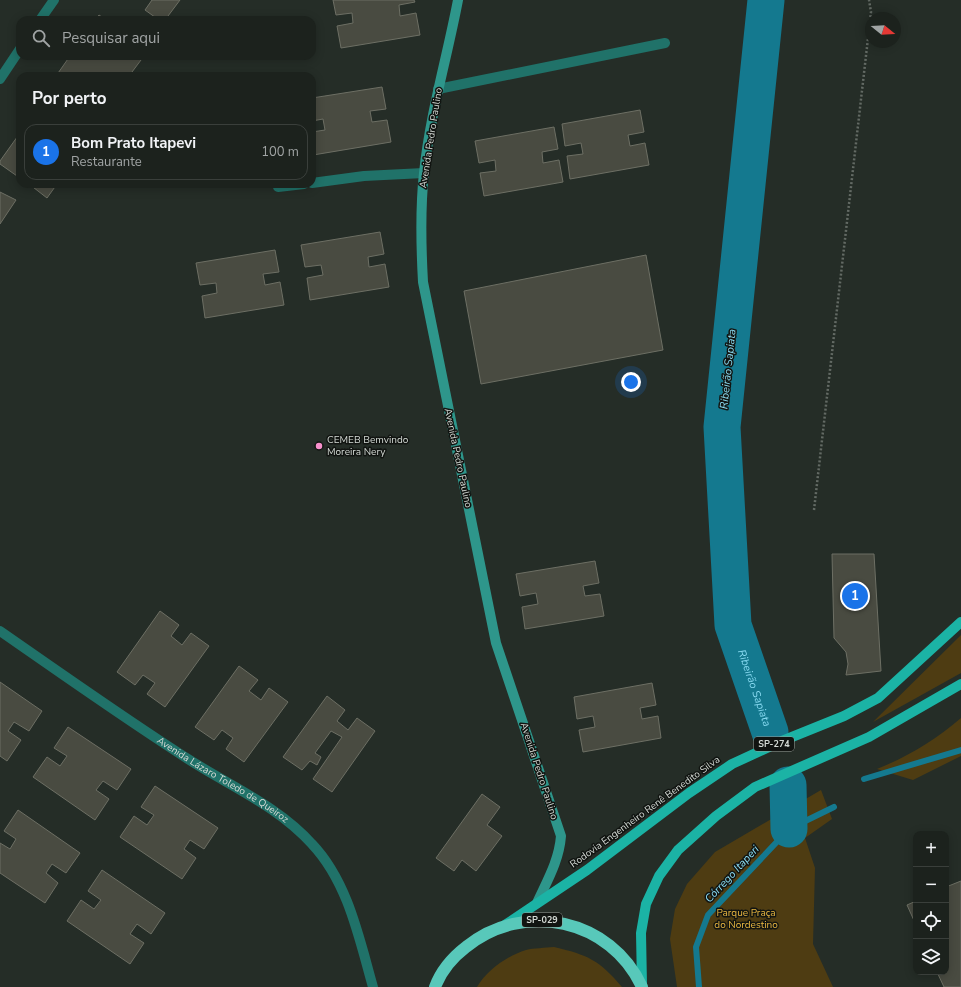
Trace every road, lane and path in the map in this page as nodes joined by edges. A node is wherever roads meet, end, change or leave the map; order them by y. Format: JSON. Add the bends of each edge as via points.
{"nodes":[{"id":1,"x":54,"y":0,"type":"edge"},
{"id":2,"x":458,"y":0,"type":"edge"},
{"id":3,"x":869,"y":0,"type":"edge"},
{"id":4,"x":43,"y":16,"type":"edge"},
{"id":5,"x":665,"y":43,"type":"dead end"},
{"id":6,"x":16,"y":55,"type":"edge"},
{"id":7,"x":0,"y":79,"type":"edge"},
{"id":8,"x":438,"y":89,"type":"junction"},
{"id":9,"x":424,"y":173,"type":"junction"},
{"id":10,"x":316,"y":182,"type":"edge"},
{"id":11,"x":814,"y":510,"type":"dead end"},
{"id":12,"x":961,"y":622,"type":"edge"},
{"id":13,"x":0,"y":631,"type":"edge"},
{"id":14,"x":961,"y":684,"type":"edge"},
{"id":15,"x":536,"y":903,"type":"junction"},
{"id":16,"x":505,"y":925,"type":"junction"},
{"id":17,"x":435,"y":985,"type":"edge"},
{"id":18,"x":642,"y":986,"type":"edge"},
{"id":19,"x":373,"y":987,"type":"edge"}],
"edges":[{"from":1,"to":4,"type":"street"},
{"from":2,"to":8,"type":"main road","name":"Avenida Pedro Paulino"},
{"from":3,"to":11,"type":"path","via":[[871,12]]},
{"from":5,"to":8,"type":"street"},
{"from":6,"to":7,"type":"street"},
{"from":8,"to":9,"type":"main road","name":"Avenida Pedro Paulino"},
{"from":9,"to":10,"type":"street","via":[[364,176]]},
{"from":9,"to":15,"type":"main road","name":"Avenida Pedro Paulino","via":[[421,250],[423,282],[496,643],[561,836],[560,851]]},
{"from":12,"to":15,"type":"main road","name":"Rodovia Engenheiro Renê Benedito Silva","number":"SP-274","via":[[878,698],[844,716],[732,764],[587,870]]},
{"from":13,"to":19,"type":"street","name":"Avenida Lázaro Toledo de Queiroz","via":[[188,759],[278,813],[313,844],[338,881]]},
{"from":14,"to":18,"type":"main road","via":[[868,737],[755,787],[716,816],[678,850],[659,876],[646,904],[641,933]]},
{"from":15,"to":16,"type":"main road","name":"Rodovia Engenheiro Renê Benedito Silva","number":"SP-274"},
{"from":16,"to":17,"type":"highway","number":"SP-029","via":[[478,937],[455,956]]},
{"from":16,"to":18,"type":"highway","number":"SP-029","via":[[538,920],[570,924],[599,937],[624,958]]}]}
